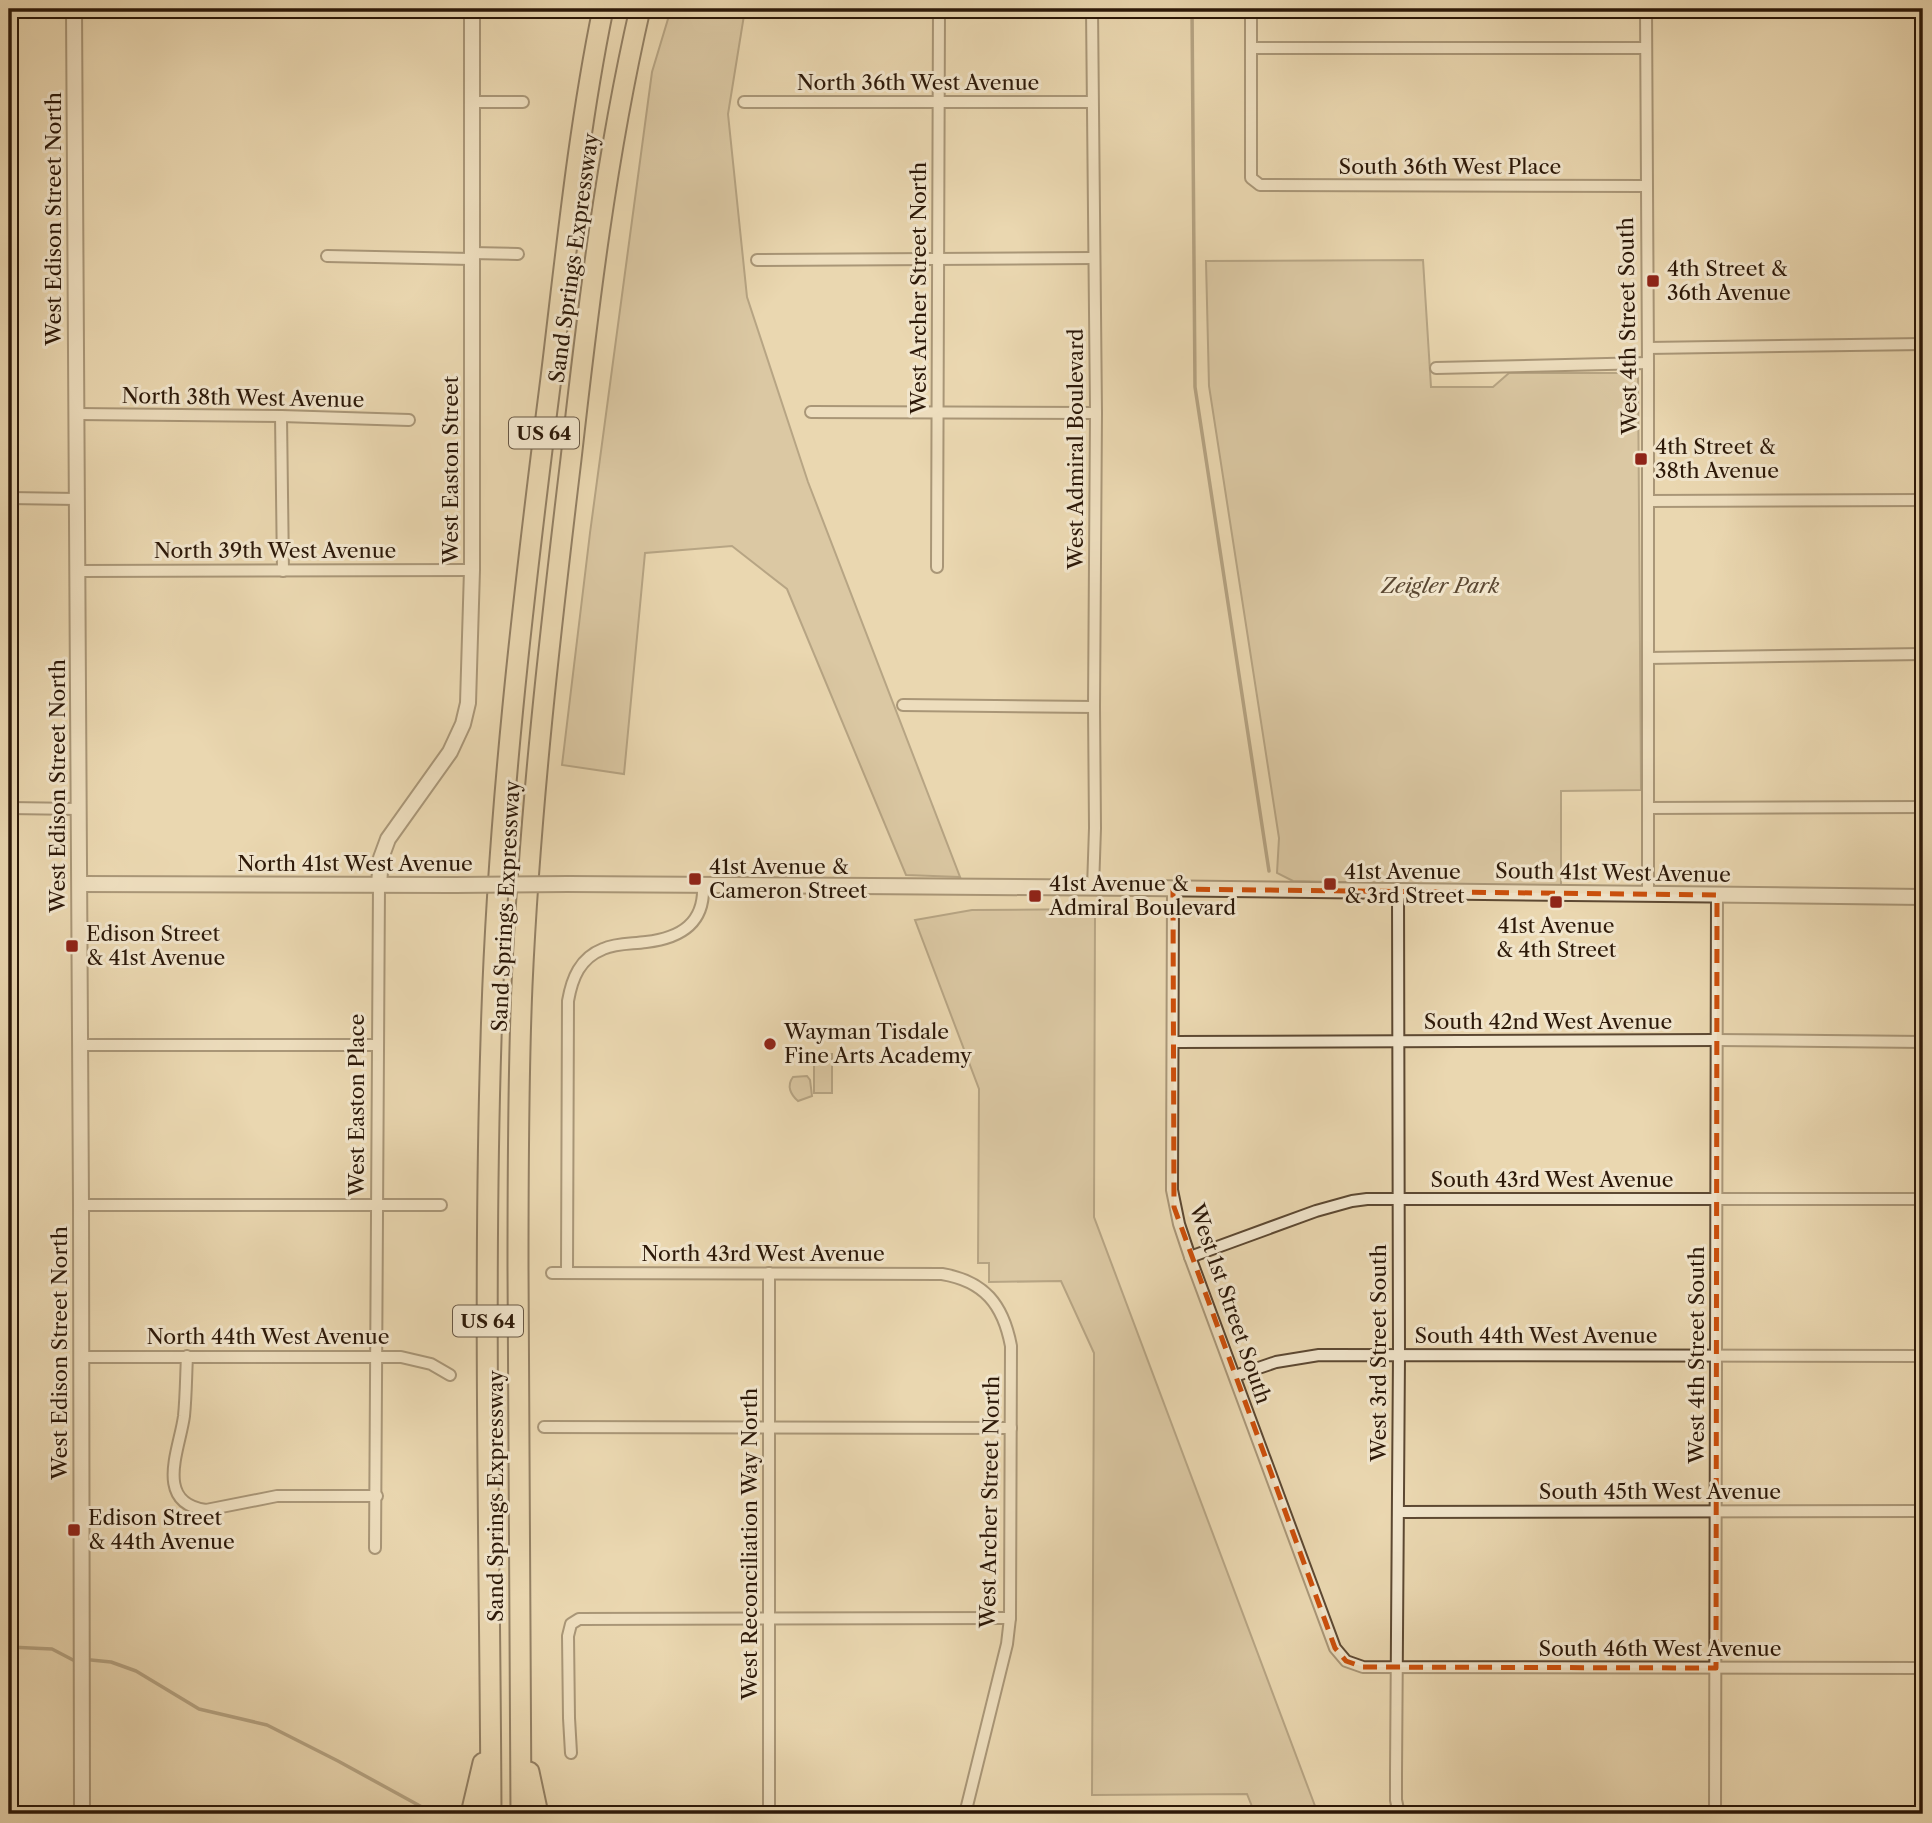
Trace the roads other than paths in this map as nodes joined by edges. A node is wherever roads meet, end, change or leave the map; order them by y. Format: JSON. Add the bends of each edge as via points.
{"nodes":[{"id":1,"x":74,"y":9,"type":"edge"},
{"id":2,"x":472,"y":9,"type":"edge"},
{"id":3,"x":603,"y":9,"type":"edge"},
{"id":4,"x":640,"y":9,"type":"edge"},
{"id":5,"x":939,"y":9,"type":"edge"},
{"id":6,"x":1092,"y":9,"type":"edge"},
{"id":7,"x":1251,"y":9,"type":"edge"},
{"id":8,"x":1646,"y":9,"type":"edge"},
{"id":9,"x":1251,"y":48,"type":"junction"},
{"id":10,"x":1646,"y":48,"type":"junction"},
{"id":11,"x":472,"y":102,"type":"junction"},
{"id":12,"x":523,"y":102,"type":"dead end"},
{"id":13,"x":744,"y":102,"type":"dead end"},
{"id":14,"x":939,"y":102,"type":"junction"},
{"id":15,"x":1092,"y":102,"type":"junction"},
{"id":16,"x":1646,"y":186,"type":"junction"},
{"id":17,"x":518,"y":254,"type":"dead end"},
{"id":18,"x":327,"y":256,"type":"dead end"},
{"id":19,"x":471,"y":256,"type":"junction"},
{"id":20,"x":1093,"y":258,"type":"junction"},
{"id":21,"x":939,"y":259,"type":"junction"},
{"id":22,"x":757,"y":260,"type":"dead end"},
{"id":23,"x":1923,"y":344,"type":"edge"},
{"id":24,"x":1648,"y":348,"type":"junction"},
{"id":25,"x":1648,"y":363,"type":"junction"},
{"id":26,"x":1436,"y":368,"type":"dead end"},
{"id":27,"x":811,"y":412,"type":"dead end"},
{"id":28,"x":938,"y":412,"type":"junction"},
{"id":29,"x":1096,"y":413,"type":"junction"},
{"id":30,"x":77,"y":414,"type":"junction"},
{"id":31,"x":281,"y":416,"type":"junction"},
{"id":32,"x":409,"y":421,"type":"dead end"},
{"id":33,"x":9,"y":498,"type":"edge"},
{"id":34,"x":77,"y":499,"type":"junction"},
{"id":35,"x":1648,"y":500,"type":"junction"},
{"id":36,"x":1923,"y":500,"type":"edge"},
{"id":37,"x":937,"y":567,"type":"dead end"},
{"id":38,"x":78,"y":570,"type":"junction"},
{"id":39,"x":283,"y":570,"type":"junction"},
{"id":40,"x":472,"y":570,"type":"junction"},
{"id":41,"x":1923,"y":654,"type":"edge"},
{"id":42,"x":1648,"y":658,"type":"junction"},
{"id":43,"x":470,"y":687,"type":"joint"},
{"id":44,"x":903,"y":705,"type":"dead end"},
{"id":45,"x":1094,"y":707,"type":"junction"},
{"id":46,"x":1923,"y":807,"type":"edge"},
{"id":47,"x":9,"y":808,"type":"edge"},
{"id":48,"x":1648,"y":808,"type":"junction"},
{"id":49,"x":79,"y":809,"type":"junction"},
{"id":50,"x":80,"y":884,"type":"junction"},
{"id":51,"x":379,"y":885,"type":"junction"},
{"id":52,"x":703,"y":885,"type":"junction"},
{"id":53,"x":1093,"y":888,"type":"junction"},
{"id":54,"x":1173,"y":889,"type":"junction"},
{"id":55,"x":1398,"y":892,"type":"junction"},
{"id":56,"x":1648,"y":895,"type":"junction"},
{"id":57,"x":1717,"y":895,"type":"junction"},
{"id":58,"x":1923,"y":897,"type":"edge"},
{"id":59,"x":1716,"y":1040,"type":"junction"},
{"id":60,"x":1173,"y":1042,"type":"junction"},
{"id":61,"x":1399,"y":1042,"type":"junction"},
{"id":62,"x":1923,"y":1042,"type":"edge"},
{"id":63,"x":80,"y":1045,"type":"junction"},
{"id":64,"x":378,"y":1045,"type":"junction"},
{"id":65,"x":1398,"y":1199,"type":"junction"},
{"id":66,"x":1716,"y":1199,"type":"junction"},
{"id":67,"x":1923,"y":1199,"type":"edge"},
{"id":68,"x":81,"y":1205,"type":"junction"},
{"id":69,"x":378,"y":1205,"type":"junction"},
{"id":70,"x":442,"y":1205,"type":"dead end"},
{"id":71,"x":1190,"y":1258,"type":"junction"},
{"id":72,"x":552,"y":1273,"type":"dead end"},
{"id":73,"x":567,"y":1273,"type":"junction"},
{"id":74,"x":769,"y":1273,"type":"junction"},
{"id":75,"x":973,"y":1283,"type":"joint"},
{"id":76,"x":1399,"y":1355,"type":"junction"},
{"id":77,"x":187,"y":1356,"type":"junction"},
{"id":78,"x":377,"y":1356,"type":"junction"},
{"id":79,"x":1716,"y":1356,"type":"junction"},
{"id":80,"x":1923,"y":1356,"type":"edge"},
{"id":81,"x":81,"y":1357,"type":"junction"},
{"id":82,"x":450,"y":1375,"type":"dead end"},
{"id":83,"x":1235,"y":1376,"type":"junction"},
{"id":84,"x":544,"y":1427,"type":"dead end"},
{"id":85,"x":769,"y":1427,"type":"junction"},
{"id":86,"x":1011,"y":1428,"type":"junction"},
{"id":87,"x":377,"y":1496,"type":"junction"},
{"id":88,"x":1716,"y":1510,"type":"junction"},
{"id":89,"x":1923,"y":1511,"type":"edge"},
{"id":90,"x":1398,"y":1512,"type":"junction"},
{"id":91,"x":376,"y":1548,"type":"dead end"},
{"id":92,"x":769,"y":1617,"type":"junction"},
{"id":93,"x":1010,"y":1618,"type":"junction"},
{"id":94,"x":1396,"y":1668,"type":"junction"},
{"id":95,"x":1716,"y":1668,"type":"junction"},
{"id":96,"x":1923,"y":1668,"type":"edge"},
{"id":97,"x":521,"y":1730,"type":"junction"},
{"id":98,"x":491,"y":1731,"type":"junction"},
{"id":99,"x":571,"y":1753,"type":"dead end"},
{"id":100,"x":82,"y":1814,"type":"edge"},
{"id":101,"x":471,"y":1814,"type":"edge"},
{"id":102,"x":491,"y":1814,"type":"edge"},
{"id":103,"x":521,"y":1814,"type":"edge"},
{"id":104,"x":538,"y":1814,"type":"edge"},
{"id":105,"x":771,"y":1814,"type":"edge"},
{"id":106,"x":964,"y":1814,"type":"edge"},
{"id":107,"x":1399,"y":1814,"type":"edge"},
{"id":108,"x":1715,"y":1814,"type":"edge"}],
"edges":[{"from":1,"to":30,"type":"street","name":"West Edison Street North"},
{"from":2,"to":11,"type":"street","name":"West Easton Street"},
{"from":3,"to":98,"type":"highway","name":"Sand Springs Expressway","number":"US 64","via":[[569,218],[499,872],[487,1161]]},
{"from":4,"to":97,"type":"highway","name":"Sand Springs Expressway","number":"US 64","via":[[594,259],[531,836],[519,1090]]},
{"from":5,"to":14,"type":"street","name":"West Archer Street North"},
{"from":6,"to":15,"type":"street","name":"West Admiral Boulevard"},
{"from":7,"to":9,"type":"street"},
{"from":8,"to":10,"type":"street","name":"West 4th Street South"},
{"from":9,"to":10,"type":"street"},
{"from":9,"to":16,"type":"street","name":"South 36th West Place","via":[[1251,178],[1260,185]]},
{"from":10,"to":16,"type":"street","name":"West 4th Street South"},
{"from":11,"to":12,"type":"street"},
{"from":11,"to":19,"type":"street","name":"West Easton Street"},
{"from":13,"to":14,"type":"street","name":"North 36th West Avenue"},
{"from":14,"to":15,"type":"street","name":"North 36th West Avenue"},
{"from":14,"to":21,"type":"street","name":"West Archer Street North"},
{"from":15,"to":20,"type":"street","name":"West Admiral Boulevard"},
{"from":16,"to":24,"type":"street","name":"West 4th Street South"},
{"from":17,"to":19,"type":"street"},
{"from":18,"to":19,"type":"street"},
{"from":19,"to":40,"type":"street","name":"West Easton Street"},
{"from":20,"to":21,"type":"street"},
{"from":20,"to":29,"type":"street","name":"West Admiral Boulevard"},
{"from":21,"to":22,"type":"street"},
{"from":21,"to":28,"type":"street","name":"West Archer Street North"},
{"from":23,"to":24,"type":"street"},
{"from":24,"to":25,"type":"street","name":"West 4th Street South"},
{"from":25,"to":26,"type":"street"},
{"from":25,"to":35,"type":"street","name":"West 4th Street South"},
{"from":27,"to":28,"type":"street"},
{"from":28,"to":29,"type":"street"},
{"from":28,"to":37,"type":"street","name":"West Archer Street North"},
{"from":29,"to":45,"type":"street","name":"West Admiral Boulevard"},
{"from":30,"to":31,"type":"street","name":"North 38th West Avenue"},
{"from":30,"to":34,"type":"street","name":"West Edison Street North"},
{"from":31,"to":32,"type":"street","name":"North 38th West Avenue"},
{"from":31,"to":39,"type":"street"},
{"from":33,"to":34,"type":"street"},
{"from":34,"to":38,"type":"street","name":"West Edison Street North"},
{"from":35,"to":36,"type":"street"},
{"from":35,"to":42,"type":"street","name":"West 4th Street South"},
{"from":38,"to":39,"type":"street","name":"North 39th West Avenue"},
{"from":38,"to":49,"type":"street","name":"West Edison Street North"},
{"from":39,"to":40,"type":"street","name":"North 39th West Avenue"},
{"from":40,"to":43,"type":"street","name":"West Easton Street"},
{"from":41,"to":42,"type":"street"},
{"from":42,"to":48,"type":"street","name":"West 4th Street South"},
{"from":43,"to":51,"type":"street","name":"West Easton Place","via":[[467,711],[453,746],[388,839]]},
{"from":44,"to":45,"type":"street"},
{"from":45,"to":53,"type":"street","name":"West Admiral Boulevard"},
{"from":46,"to":48,"type":"street"},
{"from":47,"to":49,"type":"street"},
{"from":48,"to":56,"type":"street","name":"West 4th Street South"},
{"from":49,"to":50,"type":"street","name":"West Edison Street North"},
{"from":50,"to":51,"type":"street","name":"North 41st West Avenue"},
{"from":50,"to":63,"type":"street","name":"West Edison Street North"},
{"from":51,"to":52,"type":"street","name":"North 41st West Avenue","bridge":true},
{"from":51,"to":64,"type":"street","name":"West Easton Place"},
{"from":52,"to":53,"type":"street","name":"North 41st West Avenue"},
{"from":52,"to":73,"type":"street","via":[[698,916],[683,931],[661,940],[603,948],[573,977],[568,1001]]},
{"from":53,"to":54,"type":"street","name":"South 41st West Avenue"},
{"from":54,"to":55,"type":"street","name":"South 41st West Avenue"},
{"from":54,"to":60,"type":"street","name":"West 1st Street South"},
{"from":55,"to":56,"type":"street","name":"South 41st West Avenue"},
{"from":55,"to":61,"type":"street","name":"West 3rd Street South"},
{"from":56,"to":57,"type":"street","name":"South 41st West Avenue"},
{"from":57,"to":58,"type":"street","name":"South 41st West Avenue"},
{"from":57,"to":59,"type":"street","name":"West 4th Street South"},
{"from":59,"to":61,"type":"street","name":"South 42nd West Avenue"},
{"from":59,"to":62,"type":"street","name":"South 42nd West Avenue"},
{"from":59,"to":66,"type":"street","name":"West 4th Street South"},
{"from":60,"to":61,"type":"street","name":"South 42nd West Avenue"},
{"from":60,"to":71,"type":"street","name":"West 1st Street South","via":[[1172,1190]]},
{"from":61,"to":65,"type":"street","name":"West 3rd Street South"},
{"from":63,"to":64,"type":"street"},
{"from":63,"to":68,"type":"street","name":"West Edison Street North"},
{"from":64,"to":69,"type":"street","name":"West Easton Place"},
{"from":65,"to":66,"type":"street","name":"South 43rd West Avenue"},
{"from":65,"to":71,"type":"street","name":"South 43rd West Avenue","via":[[1335,1204]]},
{"from":65,"to":76,"type":"street","name":"West 3rd Street South"},
{"from":66,"to":67,"type":"street","name":"South 43rd West Avenue"},
{"from":66,"to":79,"type":"street","name":"West 4th Street South"},
{"from":68,"to":69,"type":"street"},
{"from":68,"to":81,"type":"street","name":"West Edison Street North"},
{"from":69,"to":70,"type":"street"},
{"from":69,"to":78,"type":"street","name":"West Easton Place"},
{"from":71,"to":83,"type":"street","name":"West 1st Street South"},
{"from":72,"to":73,"type":"street","name":"North 43rd West Avenue"},
{"from":73,"to":74,"type":"street","name":"North 43rd West Avenue"},
{"from":74,"to":75,"type":"street","name":"North 43rd West Avenue","via":[[942,1273]]},
{"from":74,"to":85,"type":"street","name":"West Reconciliation Way North"},
{"from":75,"to":86,"type":"street","name":"West Archer Street North","via":[[993,1301],[1008,1329]]},
{"from":76,"to":79,"type":"street","name":"South 44th West Avenue"},
{"from":76,"to":83,"type":"street","name":"South 44th West Avenue","via":[[1296,1357]]},
{"from":76,"to":90,"type":"street","name":"West 3rd Street South"},
{"from":77,"to":78,"type":"street","name":"North 44th West Avenue"},
{"from":77,"to":81,"type":"street","name":"North 44th West Avenue"},
{"from":77,"to":87,"type":"street","via":[[184,1413],[173,1469],[179,1496],[189,1505],[206,1510],[277,1496]]},
{"from":78,"to":82,"type":"street","name":"North 44th West Avenue","via":[[412,1359]]},
{"from":78,"to":87,"type":"street","name":"West Easton Place"},
{"from":79,"to":80,"type":"street","name":"South 44th West Avenue"},
{"from":79,"to":88,"type":"street","name":"West 4th Street South"},
{"from":81,"to":100,"type":"street","name":"West Edison Street North"},
{"from":83,"to":94,"type":"street","name":"West 1st Street South","via":[[1335,1648],[1357,1667]]},
{"from":84,"to":85,"type":"street"},
{"from":85,"to":86,"type":"street"},
{"from":85,"to":92,"type":"street","name":"West Reconciliation Way North"},
{"from":86,"to":93,"type":"street","name":"West Archer Street North"},
{"from":87,"to":91,"type":"street","name":"West Easton Place"},
{"from":88,"to":89,"type":"street","name":"South 45th West Avenue"},
{"from":88,"to":90,"type":"street","name":"South 45th West Avenue"},
{"from":88,"to":95,"type":"street","name":"West 4th Street South"},
{"from":90,"to":94,"type":"street","name":"West 3rd Street South"},
{"from":92,"to":93,"type":"street"},
{"from":92,"to":99,"type":"street","via":[[575,1621],[568,1636]]},
{"from":92,"to":105,"type":"street","name":"West Reconciliation Way North"},
{"from":93,"to":106,"type":"street","name":"West Archer Street North"},
{"from":94,"to":95,"type":"street","name":"South 46th West Avenue"},
{"from":94,"to":107,"type":"street","name":"West 3rd Street South"},
{"from":95,"to":96,"type":"street","name":"South 46th West Avenue"},
{"from":95,"to":108,"type":"street","name":"West 4th Street South"},
{"from":97,"to":103,"type":"highway","name":"Sand Springs Expressway","number":"US 64"},
{"from":97,"to":104,"type":"highway"},
{"from":98,"to":101,"type":"highway"},
{"from":98,"to":102,"type":"highway","name":"Sand Springs Expressway","number":"US 64"}]}
